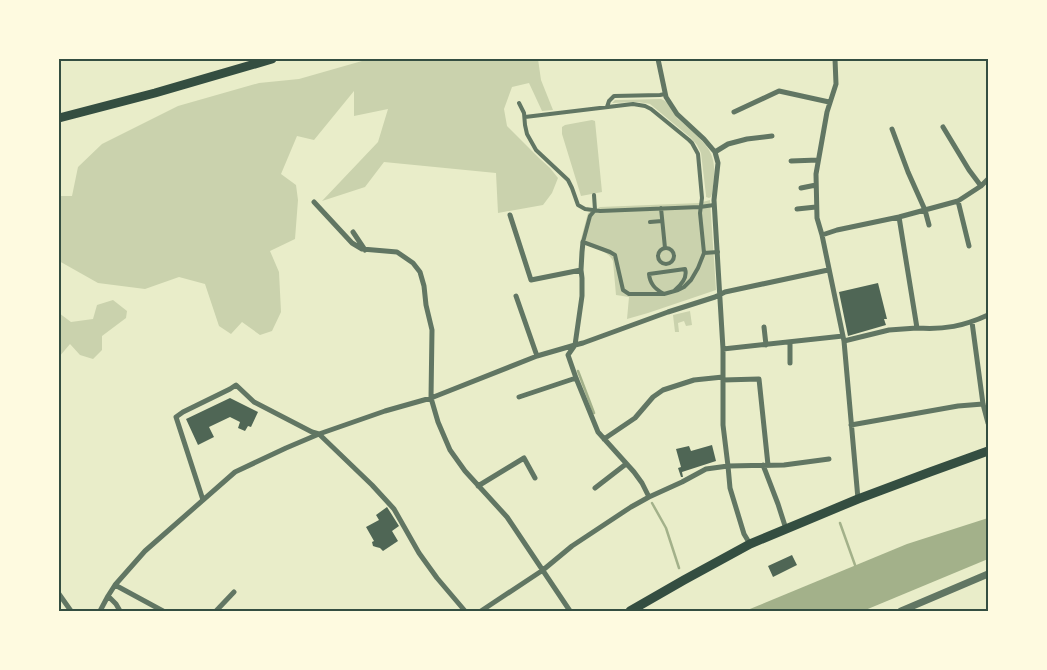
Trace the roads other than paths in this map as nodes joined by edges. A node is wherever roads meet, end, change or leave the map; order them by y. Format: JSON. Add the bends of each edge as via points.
{"nodes":[{"id":1,"x":272,"y":59,"type":"edge"},
{"id":2,"x":658,"y":59,"type":"edge"},
{"id":3,"x":835,"y":59,"type":"edge"},
{"id":4,"x":665,"y":94,"type":"junction"},
{"id":5,"x":829,"y":102,"type":"junction"},
{"id":6,"x":519,"y":103,"type":"dead end"},
{"id":7,"x":607,"y":107,"type":"junction"},
{"id":8,"x":734,"y":112,"type":"dead end"},
{"id":9,"x":525,"y":117,"type":"junction"},
{"id":10,"x":59,"y":118,"type":"edge"},
{"id":11,"x":943,"y":127,"type":"dead end"},
{"id":12,"x":892,"y":128,"type":"dead end"},
{"id":13,"x":772,"y":136,"type":"dead end"},
{"id":14,"x":715,"y":152,"type":"junction"},
{"id":15,"x":818,"y":160,"type":"junction"},
{"id":16,"x":791,"y":161,"type":"dead end"},
{"id":17,"x":988,"y":178,"type":"edge"},
{"id":18,"x":816,"y":185,"type":"junction"},
{"id":19,"x":981,"y":186,"type":"junction"},
{"id":20,"x":801,"y":188,"type":"dead end"},
{"id":21,"x":594,"y":195,"type":"dead end"},
{"id":22,"x":958,"y":200,"type":"junction"},
{"id":23,"x":314,"y":202,"type":"dead end"},
{"id":24,"x":714,"y":204,"type":"junction"},
{"id":25,"x":702,"y":206,"type":"junction"},
{"id":26,"x":816,"y":206,"type":"junction"},
{"id":27,"x":660,"y":208,"type":"junction"},
{"id":28,"x":595,"y":210,"type":"junction"},
{"id":29,"x":797,"y":210,"type":"dead end"},
{"id":30,"x":925,"y":210,"type":"junction"},
{"id":31,"x":510,"y":215,"type":"dead end"},
{"id":32,"x":899,"y":217,"type":"junction"},
{"id":33,"x":662,"y":221,"type":"junction"},
{"id":34,"x":650,"y":222,"type":"dead end"},
{"id":35,"x":929,"y":225,"type":"dead end"},
{"id":36,"x":353,"y":232,"type":"dead end"},
{"id":37,"x":822,"y":235,"type":"junction"},
{"id":38,"x":583,"y":242,"type":"junction"},
{"id":39,"x":969,"y":246,"type":"dead end"},
{"id":40,"x":665,"y":248,"type":"junction"},
{"id":41,"x":365,"y":250,"type":"junction"},
{"id":42,"x":718,"y":252,"type":"junction"},
{"id":43,"x":704,"y":253,"type":"junction"},
{"id":44,"x":581,"y":270,"type":"junction"},
{"id":45,"x":828,"y":270,"type":"junction"},
{"id":46,"x":672,"y":292,"type":"junction"},
{"id":47,"x":664,"y":294,"type":"junction"},
{"id":48,"x":719,"y":295,"type":"junction"},
{"id":49,"x":516,"y":296,"type":"dead end"},
{"id":50,"x":988,"y":315,"type":"edge"},
{"id":51,"x":972,"y":322,"type":"junction"},
{"id":52,"x":764,"y":327,"type":"dead end"},
{"id":53,"x":917,"y":328,"type":"junction"},
{"id":54,"x":843,"y":339,"type":"junction"},
{"id":55,"x":790,"y":342,"type":"junction"},
{"id":56,"x":575,"y":345,"type":"junction"},
{"id":57,"x":766,"y":345,"type":"junction"},
{"id":58,"x":723,"y":349,"type":"junction"},
{"id":59,"x":537,"y":356,"type":"junction"},
{"id":60,"x":790,"y":363,"type":"dead end"},
{"id":61,"x":576,"y":378,"type":"junction"},
{"id":62,"x":723,"y":378,"type":"junction"},
{"id":63,"x":519,"y":397,"type":"dead end"},
{"id":64,"x":431,"y":398,"type":"junction"},
{"id":65,"x":983,"y":404,"type":"junction"},
{"id":66,"x":986,"y":410,"type":"edge"},
{"id":67,"x":988,"y":423,"type":"edge"},
{"id":68,"x":851,"y":425,"type":"junction"},
{"id":69,"x":320,"y":434,"type":"junction"},
{"id":70,"x":604,"y":439,"type":"junction"},
{"id":71,"x":988,"y":451,"type":"edge"},
{"id":72,"x":829,"y":459,"type":"dead end"},
{"id":73,"x":626,"y":464,"type":"junction"},
{"id":74,"x":766,"y":465,"type":"junction"},
{"id":75,"x":728,"y":466,"type":"junction"},
{"id":76,"x":535,"y":478,"type":"dead end"},
{"id":77,"x":478,"y":486,"type":"junction"},
{"id":78,"x":595,"y":488,"type":"dead end"},
{"id":79,"x":650,"y":497,"type":"junction"},
{"id":80,"x":858,"y":499,"type":"junction"},
{"id":81,"x":203,"y":500,"type":"junction"},
{"id":82,"x":786,"y":529,"type":"junction"},
{"id":83,"x":750,"y":544,"type":"junction"},
{"id":84,"x":544,"y":570,"type":"junction"},
{"id":85,"x":988,"y":574,"type":"edge"},
{"id":86,"x":115,"y":585,"type":"junction"},
{"id":87,"x":234,"y":592,"type":"dead end"},
{"id":88,"x":59,"y":594,"type":"edge"},
{"id":89,"x":108,"y":596,"type":"junction"},
{"id":90,"x":70,"y":611,"type":"edge"},
{"id":91,"x":100,"y":611,"type":"edge"},
{"id":92,"x":120,"y":611,"type":"edge"},
{"id":93,"x":163,"y":611,"type":"edge"},
{"id":94,"x":216,"y":611,"type":"edge"},
{"id":95,"x":465,"y":611,"type":"edge"},
{"id":96,"x":481,"y":611,"type":"edge"},
{"id":97,"x":570,"y":611,"type":"edge"},
{"id":98,"x":630,"y":611,"type":"edge"},
{"id":99,"x":901,"y":611,"type":"edge"}],
"edges":[{"from":1,"to":10,"type":"highway"},
{"from":2,"to":4,"type":"street"},
{"from":3,"to":5,"type":"street","via":[[836,84]]},
{"from":4,"to":7,"type":"street","via":[[614,96]]},
{"from":4,"to":14,"type":"street","via":[[677,114]]},
{"from":5,"to":8,"type":"street","via":[[779,90]]},
{"from":5,"to":15,"type":"street"},
{"from":6,"to":9,"type":"street"},
{"from":7,"to":9,"type":"street"},
{"from":7,"to":25,"type":"street","via":[[632,104],[648,107],[692,143],[699,159]]},
{"from":9,"to":28,"type":"street","via":[[526,129],[539,154],[568,180],[578,205]]},
{"from":11,"to":19,"type":"street"},
{"from":12,"to":30,"type":"street"},
{"from":13,"to":14,"type":"street","via":[[728,144]]},
{"from":14,"to":24,"type":"street","via":[[718,163]]},
{"from":15,"to":16,"type":"street"},
{"from":15,"to":18,"type":"street"},
{"from":17,"to":19,"type":"street"},
{"from":18,"to":20,"type":"street"},
{"from":18,"to":26,"type":"street"},
{"from":19,"to":22,"type":"street"},
{"from":21,"to":28,"type":"street"},
{"from":22,"to":30,"type":"street"},
{"from":22,"to":39,"type":"street"},
{"from":23,"to":41,"type":"street","via":[[352,243]]},
{"from":24,"to":25,"type":"street"},
{"from":24,"to":42,"type":"street"},
{"from":25,"to":27,"type":"street"},
{"from":25,"to":43,"type":"street"},
{"from":26,"to":29,"type":"street"},
{"from":26,"to":37,"type":"street"},
{"from":27,"to":28,"type":"street"},
{"from":27,"to":33,"type":"street"},
{"from":28,"to":38,"type":"street","via":[[590,216]]},
{"from":30,"to":32,"type":"street"},
{"from":30,"to":35,"type":"street"},
{"from":31,"to":44,"type":"street","via":[[531,280]]},
{"from":32,"to":37,"type":"street"},
{"from":32,"to":53,"type":"street"},
{"from":33,"to":34,"type":"street"},
{"from":33,"to":40,"type":"street"},
{"from":36,"to":41,"type":"street"},
{"from":37,"to":45,"type":"street"},
{"from":38,"to":44,"type":"street"},
{"from":38,"to":47,"type":"street","via":[[615,255],[622,287],[629,294]]},
{"from":40,"to":40,"type":"street","via":[[674,253],[668,264],[663,264],[658,257]]},
{"from":41,"to":64,"type":"street","via":[[397,252],[414,263],[420,272],[432,330]]},
{"from":42,"to":43,"type":"street"},
{"from":42,"to":48,"type":"street"},
{"from":43,"to":46,"type":"street","via":[[690,280]]},
{"from":44,"to":56,"type":"street","via":[[582,296]]},
{"from":45,"to":48,"type":"street"},
{"from":45,"to":54,"type":"street"},
{"from":46,"to":47,"type":"street"},
{"from":46,"to":47,"type":"street","via":[[685,278],[685,269],[649,274],[653,286]]},
{"from":48,"to":56,"type":"street"},
{"from":48,"to":58,"type":"street"},
{"from":49,"to":59,"type":"street"},
{"from":50,"to":51,"type":"street"},
{"from":51,"to":53,"type":"street","via":[[947,328]]},
{"from":51,"to":65,"type":"street"},
{"from":52,"to":57,"type":"street"},
{"from":53,"to":54,"type":"street"},
{"from":54,"to":55,"type":"street"},
{"from":54,"to":68,"type":"street"},
{"from":55,"to":57,"type":"street"},
{"from":55,"to":60,"type":"street"},
{"from":56,"to":59,"type":"street"},
{"from":56,"to":61,"type":"street","via":[[568,354]]},
{"from":57,"to":58,"type":"street"},
{"from":58,"to":62,"type":"street"},
{"from":59,"to":64,"type":"street"},
{"from":61,"to":63,"type":"street"},
{"from":61,"to":70,"type":"street","via":[[598,432]]},
{"from":62,"to":70,"type":"street","via":[[694,380],[663,390],[635,418]]},
{"from":62,"to":74,"type":"street","via":[[759,379]]},
{"from":62,"to":75,"type":"street","via":[[723,425]]},
{"from":64,"to":69,"type":"street"},
{"from":64,"to":77,"type":"street","via":[[450,450]]},
{"from":65,"to":66,"type":"street"},
{"from":65,"to":68,"type":"street"},
{"from":66,"to":67,"type":"street"},
{"from":68,"to":80,"type":"street"},
{"from":69,"to":81,"type":"street","via":[[235,472]]},
{"from":69,"to":81,"type":"street","via":[[258,405],[236,384],[183,412],[176,417]]},
{"from":69,"to":95,"type":"street","via":[[394,509],[419,553]]},
{"from":70,"to":73,"type":"street"},
{"from":71,"to":80,"type":"highway"},
{"from":72,"to":74,"type":"street"},
{"from":73,"to":78,"type":"street"},
{"from":73,"to":79,"type":"street"},
{"from":74,"to":75,"type":"street"},
{"from":74,"to":82,"type":"street"},
{"from":75,"to":79,"type":"street","via":[[706,469]]},
{"from":75,"to":83,"type":"street","via":[[730,488]]},
{"from":76,"to":77,"type":"street","via":[[524,458]]},
{"from":77,"to":84,"type":"street","via":[[507,517]]},
{"from":79,"to":84,"type":"street","via":[[572,546]]},
{"from":80,"to":82,"type":"highway"},
{"from":81,"to":86,"type":"street","via":[[145,551]]},
{"from":82,"to":83,"type":"highway"},
{"from":83,"to":98,"type":"highway"},
{"from":84,"to":96,"type":"street"},
{"from":84,"to":97,"type":"street"},
{"from":85,"to":99,"type":"street"},
{"from":86,"to":89,"type":"street"},
{"from":86,"to":93,"type":"street"},
{"from":87,"to":94,"type":"street"},
{"from":88,"to":90,"type":"street"},
{"from":89,"to":91,"type":"street"},
{"from":89,"to":92,"type":"street"}]}
